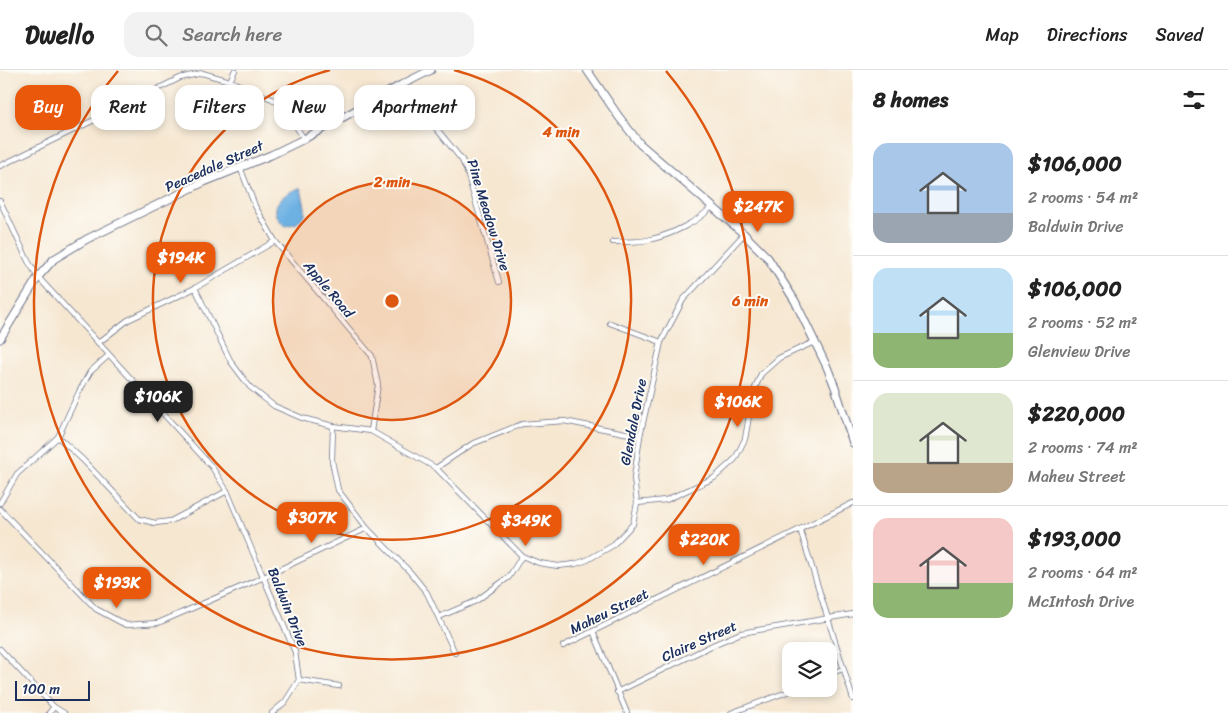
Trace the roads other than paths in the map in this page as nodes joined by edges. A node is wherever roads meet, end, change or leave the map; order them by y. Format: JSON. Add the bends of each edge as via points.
{"nodes":[{"id":1,"x":234,"y":70,"type":"edge"},
{"id":2,"x":431,"y":70,"type":"edge"},
{"id":3,"x":587,"y":70,"type":"edge"},
{"id":4,"x":230,"y":81,"type":"junction"},
{"id":5,"x":401,"y":85,"type":"edge"},
{"id":6,"x":354,"y":111,"type":"edge"},
{"id":7,"x":438,"y":130,"type":"edge"},
{"id":8,"x":304,"y":139,"type":"junction"},
{"id":9,"x":0,"y":166,"type":"edge"},
{"id":10,"x":240,"y":166,"type":"junction"},
{"id":11,"x":0,"y":201,"type":"edge"},
{"id":12,"x":711,"y":207,"type":"junction"},
{"id":13,"x":744,"y":234,"type":"junction"},
{"id":14,"x":275,"y":241,"type":"junction"},
{"id":15,"x":613,"y":242,"type":"dead end"},
{"id":16,"x":38,"y":277,"type":"junction"},
{"id":17,"x":498,"y":282,"type":"dead end"},
{"id":18,"x":195,"y":288,"type":"junction"},
{"id":19,"x":610,"y":323,"type":"dead end"},
{"id":20,"x":0,"y":339,"type":"edge"},
{"id":21,"x":661,"y":342,"type":"junction"},
{"id":22,"x":814,"y":342,"type":"junction"},
{"id":23,"x":98,"y":343,"type":"junction"},
{"id":24,"x":109,"y":355,"type":"junction"},
{"id":25,"x":333,"y":426,"type":"junction"},
{"id":26,"x":371,"y":431,"type":"junction"},
{"id":27,"x":640,"y":436,"type":"junction"},
{"id":28,"x":58,"y":437,"type":"junction"},
{"id":29,"x":853,"y":443,"type":"edge"},
{"id":30,"x":436,"y":468,"type":"junction"},
{"id":31,"x":226,"y":491,"type":"junction"},
{"id":32,"x":0,"y":503,"type":"edge"},
{"id":33,"x":637,"y":503,"type":"junction"},
{"id":34,"x":853,"y":503,"type":"edge"},
{"id":35,"x":0,"y":509,"type":"edge"},
{"id":36,"x":367,"y":528,"type":"junction"},
{"id":37,"x":800,"y":529,"type":"junction"},
{"id":38,"x":522,"y":556,"type":"junction"},
{"id":39,"x":264,"y":577,"type":"junction"},
{"id":40,"x":853,"y":614,"type":"edge"},
{"id":41,"x":439,"y":617,"type":"junction"},
{"id":42,"x":828,"y":619,"type":"junction"},
{"id":43,"x":593,"y":631,"type":"junction"},
{"id":44,"x":563,"y":646,"type":"dead end"},
{"id":45,"x":0,"y":649,"type":"edge"},
{"id":46,"x":455,"y":653,"type":"dead end"},
{"id":47,"x":843,"y":668,"type":"junction"},
{"id":48,"x":837,"y":671,"type":"edge"},
{"id":49,"x":299,"y":680,"type":"junction"},
{"id":50,"x":339,"y":686,"type":"dead end"},
{"id":51,"x":617,"y":692,"type":"junction"},
{"id":52,"x":782,"y":694,"type":"edge"},
{"id":53,"x":853,"y":699,"type":"edge"},
{"id":54,"x":54,"y":707,"type":"junction"},
{"id":55,"x":49,"y":713,"type":"edge"},
{"id":56,"x":64,"y":713,"type":"edge"},
{"id":57,"x":272,"y":713,"type":"edge"},
{"id":58,"x":627,"y":713,"type":"edge"},
{"id":59,"x":731,"y":713,"type":"edge"}],
"edges":[{"from":1,"to":4,"type":"street"},
{"from":2,"to":5,"type":"main road","name":"Peacedale Street"},
{"from":3,"to":12,"type":"main road","via":[[640,144]]},
{"from":4,"to":8,"type":"street","via":[[283,106]]},
{"from":4,"to":9,"type":"street","via":[[202,73],[180,78]]},
{"from":6,"to":8,"type":"main road","name":"Peacedale Street"},
{"from":7,"to":17,"type":"street","name":"Pine Meadow Drive","via":[[462,160],[467,172]]},
{"from":8,"to":10,"type":"main road","name":"Peacedale Street"},
{"from":10,"to":14,"type":"street","name":"Apple Road","via":[[255,206]]},
{"from":10,"to":16,"type":"main road","name":"Peacedale Street","via":[[87,239],[54,259]]},
{"from":11,"to":16,"type":"street","name":"Baldwin Drive"},
{"from":12,"to":13,"type":"main road"},
{"from":12,"to":15,"type":"street","via":[[677,230],[652,240]]},
{"from":13,"to":21,"type":"street","name":"Glendale Drive","via":[[683,300]]},
{"from":13,"to":22,"type":"main road","via":[[768,258],[780,276]]},
{"from":14,"to":18,"type":"street"},
{"from":14,"to":26,"type":"street","name":"Apple Road","via":[[372,356],[378,385]]},
{"from":16,"to":20,"type":"main road","name":"Peacedale Street"},
{"from":16,"to":23,"type":"street","name":"Baldwin Drive"},
{"from":18,"to":23,"type":"street","via":[[128,320]]},
{"from":18,"to":25,"type":"street","name":"Glendale Drive","via":[[231,362],[250,387],[274,406]]},
{"from":19,"to":21,"type":"street"},
{"from":21,"to":27,"type":"street","name":"Glendale Drive"},
{"from":22,"to":29,"type":"main road","via":[[835,387]]},
{"from":22,"to":33,"type":"street","via":[[778,358],[761,374],[753,393],[745,439],[735,459],[714,478],[666,500]]},
{"from":23,"to":24,"type":"street","name":"Baldwin Drive"},
{"from":24,"to":28,"type":"street","via":[[90,372]]},
{"from":24,"to":31,"type":"street","name":"Baldwin Drive","via":[[212,467]]},
{"from":25,"to":26,"type":"street","name":"Glendale Drive"},
{"from":25,"to":36,"type":"street","via":[[332,462],[338,490]]},
{"from":26,"to":30,"type":"street","name":"Glendale Drive"},
{"from":27,"to":30,"type":"street","via":[[564,421],[522,424],[472,444]]},
{"from":27,"to":33,"type":"street","name":"Glendale Drive","via":[[634,478]]},
{"from":28,"to":31,"type":"street","via":[[139,518],[155,523],[171,521]]},
{"from":28,"to":32,"type":"street","via":[[17,474]]},
{"from":30,"to":38,"type":"street","name":"Glendale Drive"},
{"from":31,"to":39,"type":"street","name":"Baldwin Drive"},
{"from":33,"to":38,"type":"street","name":"Glendale Drive","via":[[633,524],[612,546],[587,560],[558,566]]},
{"from":34,"to":37,"type":"street","name":"Maheu Street"},
{"from":35,"to":39,"type":"street","via":[[96,609],[126,624],[158,623]]},
{"from":36,"to":39,"type":"street"},
{"from":36,"to":41,"type":"street","via":[[427,593]]},
{"from":37,"to":42,"type":"street"},
{"from":37,"to":43,"type":"street","name":"Maheu Street"},
{"from":38,"to":41,"type":"street","via":[[509,576],[476,601]]},
{"from":39,"to":49,"type":"street","name":"Baldwin Drive","via":[[295,652]]},
{"from":40,"to":42,"type":"street","name":"Claire Street"},
{"from":41,"to":46,"type":"street"},
{"from":42,"to":47,"type":"street"},
{"from":42,"to":51,"type":"street","name":"Claire Street","via":[[730,637]]},
{"from":43,"to":44,"type":"street","name":"Maheu Street"},
{"from":43,"to":51,"type":"street"},
{"from":45,"to":54,"type":"street"},
{"from":47,"to":48,"type":"street"},
{"from":47,"to":53,"type":"street"},
{"from":49,"to":50,"type":"street"},
{"from":49,"to":57,"type":"street","via":[[285,702]]},
{"from":51,"to":58,"type":"street"},
{"from":52,"to":59,"type":"street"},
{"from":54,"to":55,"type":"street"},
{"from":54,"to":56,"type":"street"}]}
